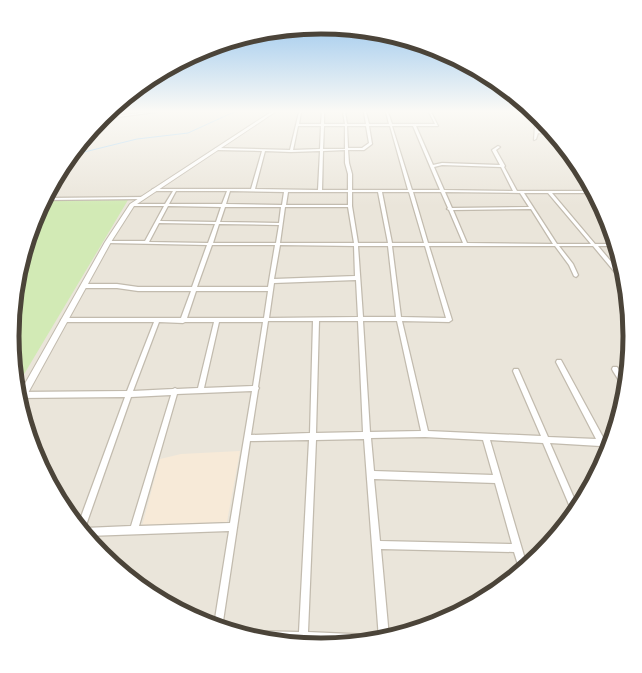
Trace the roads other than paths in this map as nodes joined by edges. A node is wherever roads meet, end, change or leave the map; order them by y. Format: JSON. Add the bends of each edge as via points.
{"nodes":[{"id":1,"x":225,"y":143,"type":"edge"},
{"id":2,"x":293,"y":143,"type":"edge"},
{"id":3,"x":322,"y":143,"type":"edge"},
{"id":4,"x":346,"y":143,"type":"edge"},
{"id":5,"x":370,"y":143,"type":"edge"},
{"id":6,"x":396,"y":143,"type":"edge"},
{"id":7,"x":422,"y":143,"type":"edge"},
{"id":8,"x":498,"y":147,"type":"dead end"},
{"id":9,"x":217,"y":149,"type":"junction"},
{"id":10,"x":346,"y":150,"type":"junction"},
{"id":11,"x":264,"y":151,"type":"junction"},
{"id":12,"x":291,"y":151,"type":"junction"},
{"id":13,"x":322,"y":151,"type":"junction"},
{"id":14,"x":432,"y":166,"type":"junction"},
{"id":15,"x":502,"y":166,"type":"junction"},
{"id":16,"x":154,"y":190,"type":"junction"},
{"id":17,"x":175,"y":190,"type":"junction"},
{"id":18,"x":228,"y":190,"type":"junction"},
{"id":19,"x":253,"y":190,"type":"junction"},
{"id":20,"x":286,"y":190,"type":"junction"},
{"id":21,"x":320,"y":190,"type":"junction"},
{"id":22,"x":350,"y":190,"type":"junction"},
{"id":23,"x":380,"y":191,"type":"junction"},
{"id":24,"x":410,"y":191,"type":"junction"},
{"id":25,"x":442,"y":191,"type":"junction"},
{"id":26,"x":515,"y":191,"type":"junction"},
{"id":27,"x":521,"y":191,"type":"junction"},
{"id":28,"x":549,"y":192,"type":"junction"},
{"id":29,"x":586,"y":192,"type":"edge"},
{"id":30,"x":142,"y":198,"type":"junction"},
{"id":31,"x":52,"y":199,"type":"edge"},
{"id":32,"x":132,"y":205,"type":"junction"},
{"id":33,"x":166,"y":206,"type":"junction"},
{"id":34,"x":223,"y":206,"type":"junction"},
{"id":35,"x":350,"y":206,"type":"junction"},
{"id":36,"x":284,"y":207,"type":"junction"},
{"id":37,"x":531,"y":208,"type":"junction"},
{"id":38,"x":449,"y":209,"type":"junction"},
{"id":39,"x":157,"y":222,"type":"junction"},
{"id":40,"x":217,"y":223,"type":"junction"},
{"id":41,"x":281,"y":224,"type":"junction"},
{"id":42,"x":108,"y":242,"type":"junction"},
{"id":43,"x":146,"y":243,"type":"junction"},
{"id":44,"x":209,"y":244,"type":"junction"},
{"id":45,"x":278,"y":245,"type":"junction"},
{"id":46,"x":356,"y":245,"type":"junction"},
{"id":47,"x":390,"y":245,"type":"junction"},
{"id":48,"x":427,"y":245,"type":"junction"},
{"id":49,"x":466,"y":245,"type":"junction"},
{"id":50,"x":556,"y":245,"type":"junction"},
{"id":51,"x":594,"y":245,"type":"junction"},
{"id":52,"x":609,"y":245,"type":"edge"},
{"id":53,"x":616,"y":271,"type":"edge"},
{"id":54,"x":576,"y":275,"type":"dead end"},
{"id":55,"x":357,"y":278,"type":"junction"},
{"id":56,"x":272,"y":281,"type":"junction"},
{"id":57,"x":83,"y":286,"type":"junction"},
{"id":58,"x":194,"y":289,"type":"junction"},
{"id":59,"x":271,"y":289,"type":"junction"},
{"id":60,"x":361,"y":319,"type":"junction"},
{"id":61,"x":399,"y":319,"type":"junction"},
{"id":62,"x":64,"y":320,"type":"junction"},
{"id":63,"x":217,"y":320,"type":"junction"},
{"id":64,"x":266,"y":320,"type":"junction"},
{"id":65,"x":316,"y":320,"type":"junction"},
{"id":66,"x":157,"y":321,"type":"junction"},
{"id":67,"x":183,"y":321,"type":"junction"},
{"id":68,"x":559,"y":362,"type":"dead end"},
{"id":69,"x":615,"y":369,"type":"dead end"},
{"id":70,"x":516,"y":371,"type":"dead end"},
{"id":71,"x":620,"y":377,"type":"edge"},
{"id":72,"x":256,"y":388,"type":"junction"},
{"id":73,"x":24,"y":390,"type":"edge"},
{"id":74,"x":200,"y":391,"type":"junction"},
{"id":75,"x":175,"y":392,"type":"junction"},
{"id":76,"x":129,"y":394,"type":"junction"},
{"id":77,"x":25,"y":397,"type":"edge"},
{"id":78,"x":425,"y":434,"type":"junction"},
{"id":79,"x":367,"y":435,"type":"junction"},
{"id":80,"x":313,"y":436,"type":"junction"},
{"id":81,"x":248,"y":438,"type":"junction"},
{"id":82,"x":486,"y":438,"type":"junction"},
{"id":83,"x":545,"y":439,"type":"junction"},
{"id":84,"x":602,"y":442,"type":"joint"},
{"id":85,"x":371,"y":475,"type":"junction"},
{"id":86,"x":497,"y":480,"type":"junction"},
{"id":87,"x":573,"y":503,"type":"edge"},
{"id":88,"x":84,"y":524,"type":"edge"},
{"id":89,"x":234,"y":527,"type":"junction"},
{"id":90,"x":134,"y":531,"type":"junction"},
{"id":91,"x":91,"y":532,"type":"edge"},
{"id":92,"x":377,"y":545,"type":"junction"},
{"id":93,"x":518,"y":548,"type":"junction"},
{"id":94,"x":522,"y":562,"type":"edge"},
{"id":95,"x":219,"y":620,"type":"edge"},
{"id":96,"x":383,"y":632,"type":"edge"},
{"id":97,"x":289,"y":637,"type":"edge"},
{"id":98,"x":303,"y":637,"type":"junction"},
{"id":99,"x":327,"y":638,"type":"edge"}],
"edges":[{"from":1,"to":9,"type":"street"},
{"from":2,"to":12,"type":"street"},
{"from":3,"to":13,"type":"street"},
{"from":4,"to":10,"type":"street"},
{"from":5,"to":10,"type":"street","via":[[363,149]]},
{"from":6,"to":24,"type":"street"},
{"from":7,"to":14,"type":"street"},
{"from":8,"to":15,"type":"street","via":[[494,150]]},
{"from":9,"to":11,"type":"street"},
{"from":9,"to":16,"type":"street"},
{"from":10,"to":13,"type":"street"},
{"from":10,"to":22,"type":"street"},
{"from":11,"to":12,"type":"street"},
{"from":11,"to":19,"type":"street"},
{"from":12,"to":13,"type":"street"},
{"from":13,"to":21,"type":"street"},
{"from":14,"to":15,"type":"street"},
{"from":14,"to":25,"type":"street"},
{"from":15,"to":26,"type":"street"},
{"from":16,"to":17,"type":"street"},
{"from":16,"to":30,"type":"street"},
{"from":17,"to":18,"type":"street"},
{"from":17,"to":33,"type":"street"},
{"from":18,"to":19,"type":"street"},
{"from":18,"to":34,"type":"street"},
{"from":19,"to":20,"type":"street"},
{"from":20,"to":21,"type":"street"},
{"from":20,"to":36,"type":"street"},
{"from":21,"to":22,"type":"street"},
{"from":22,"to":23,"type":"street"},
{"from":22,"to":35,"type":"street"},
{"from":23,"to":24,"type":"street"},
{"from":23,"to":47,"type":"street"},
{"from":24,"to":25,"type":"street"},
{"from":24,"to":48,"type":"street"},
{"from":25,"to":26,"type":"street"},
{"from":25,"to":38,"type":"street"},
{"from":26,"to":27,"type":"street"},
{"from":27,"to":28,"type":"street"},
{"from":27,"to":37,"type":"street"},
{"from":28,"to":29,"type":"street"},
{"from":28,"to":51,"type":"street"},
{"from":30,"to":31,"type":"street"},
{"from":30,"to":32,"type":"street"},
{"from":32,"to":33,"type":"street"},
{"from":32,"to":42,"type":"street"},
{"from":33,"to":34,"type":"street"},
{"from":33,"to":39,"type":"street"},
{"from":34,"to":36,"type":"street"},
{"from":34,"to":40,"type":"street"},
{"from":35,"to":36,"type":"street"},
{"from":35,"to":46,"type":"street"},
{"from":36,"to":41,"type":"street"},
{"from":37,"to":38,"type":"street"},
{"from":37,"to":50,"type":"street"},
{"from":38,"to":49,"type":"street"},
{"from":39,"to":40,"type":"street"},
{"from":39,"to":43,"type":"street"},
{"from":40,"to":41,"type":"street"},
{"from":40,"to":44,"type":"street"},
{"from":41,"to":45,"type":"street"},
{"from":42,"to":43,"type":"street"},
{"from":42,"to":57,"type":"street"},
{"from":43,"to":44,"type":"street"},
{"from":44,"to":45,"type":"street"},
{"from":44,"to":58,"type":"street"},
{"from":45,"to":46,"type":"street"},
{"from":45,"to":56,"type":"street"},
{"from":46,"to":47,"type":"street"},
{"from":46,"to":55,"type":"street"},
{"from":47,"to":48,"type":"street"},
{"from":47,"to":61,"type":"street"},
{"from":48,"to":49,"type":"street"},
{"from":48,"to":61,"type":"street","via":[[449,320]]},
{"from":49,"to":50,"type":"street"},
{"from":50,"to":51,"type":"street"},
{"from":50,"to":54,"type":"street"},
{"from":51,"to":52,"type":"street"},
{"from":51,"to":53,"type":"street"},
{"from":55,"to":56,"type":"street"},
{"from":55,"to":60,"type":"street"},
{"from":56,"to":59,"type":"street"},
{"from":57,"to":58,"type":"street"},
{"from":57,"to":62,"type":"street"},
{"from":58,"to":59,"type":"street"},
{"from":58,"to":67,"type":"street"},
{"from":59,"to":64,"type":"street"},
{"from":60,"to":61,"type":"street"},
{"from":60,"to":65,"type":"street"},
{"from":60,"to":79,"type":"street"},
{"from":61,"to":78,"type":"street"},
{"from":62,"to":66,"type":"street"},
{"from":62,"to":73,"type":"street"},
{"from":63,"to":64,"type":"street"},
{"from":63,"to":67,"type":"street"},
{"from":63,"to":74,"type":"street"},
{"from":64,"to":65,"type":"street"},
{"from":64,"to":72,"type":"street"},
{"from":65,"to":80,"type":"street"},
{"from":66,"to":67,"type":"street"},
{"from":66,"to":76,"type":"street"},
{"from":68,"to":84,"type":"street"},
{"from":69,"to":71,"type":"street"},
{"from":70,"to":83,"type":"street"},
{"from":72,"to":74,"type":"street"},
{"from":72,"to":81,"type":"street"},
{"from":74,"to":75,"type":"street"},
{"from":75,"to":76,"type":"street"},
{"from":75,"to":90,"type":"street"},
{"from":76,"to":77,"type":"street"},
{"from":76,"to":88,"type":"street"},
{"from":78,"to":79,"type":"street"},
{"from":78,"to":82,"type":"street"},
{"from":79,"to":80,"type":"street"},
{"from":79,"to":85,"type":"street"},
{"from":80,"to":81,"type":"street"},
{"from":80,"to":98,"type":"street"},
{"from":81,"to":89,"type":"street"},
{"from":82,"to":83,"type":"street"},
{"from":82,"to":86,"type":"street"},
{"from":83,"to":84,"type":"street"},
{"from":83,"to":87,"type":"street"},
{"from":85,"to":86,"type":"street"},
{"from":85,"to":92,"type":"street"},
{"from":86,"to":93,"type":"street"},
{"from":89,"to":90,"type":"street"},
{"from":89,"to":95,"type":"street"},
{"from":90,"to":91,"type":"street"},
{"from":92,"to":93,"type":"street"},
{"from":92,"to":96,"type":"street"},
{"from":93,"to":94,"type":"street"},
{"from":97,"to":98,"type":"street"},
{"from":98,"to":99,"type":"street"}]}
